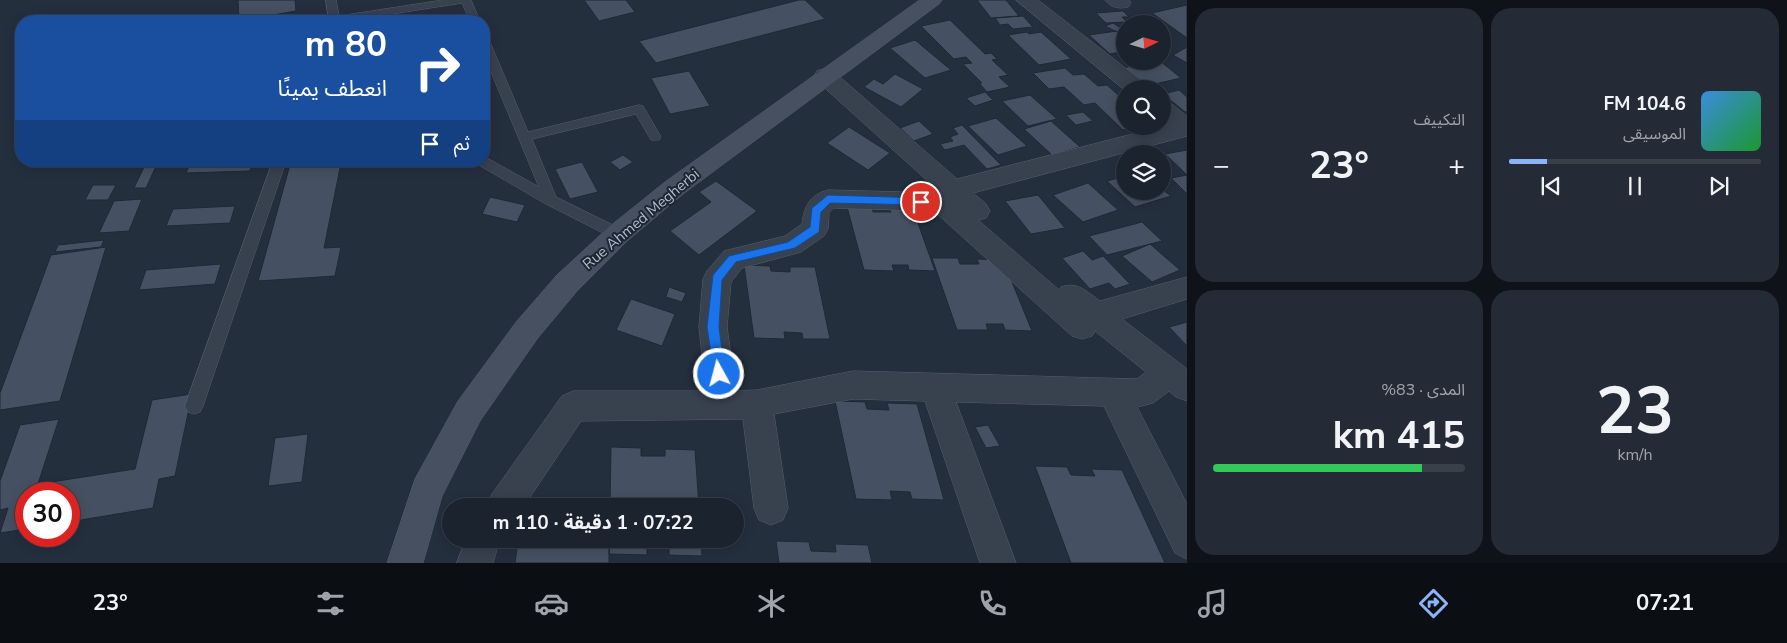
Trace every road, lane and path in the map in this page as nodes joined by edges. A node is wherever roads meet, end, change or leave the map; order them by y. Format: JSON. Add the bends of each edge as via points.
{"nodes":[{"id":1,"x":331,"y":0,"type":"edge"},
{"id":2,"x":465,"y":0,"type":"edge"},
{"id":3,"x":932,"y":0,"type":"edge"},
{"id":4,"x":1026,"y":0,"type":"edge"},
{"id":5,"x":333,"y":15,"type":"edge"},
{"id":6,"x":371,"y":15,"type":"edge"},
{"id":7,"x":472,"y":15,"type":"edge"},
{"id":8,"x":490,"y":56,"type":"edge"},
{"id":9,"x":825,"y":76,"type":"junction"},
{"id":10,"x":1127,"y":80,"type":"edge"},
{"id":11,"x":1171,"y":115,"type":"edge"},
{"id":12,"x":1187,"y":128,"type":"edge"},
{"id":13,"x":524,"y":137,"type":"junction"},
{"id":14,"x":655,"y":137,"type":"dead end"},
{"id":15,"x":490,"y":166,"type":"edge"},
{"id":16,"x":278,"y":167,"type":"edge"},
{"id":17,"x":954,"y":188,"type":"junction"},
{"id":18,"x":551,"y":200,"type":"junction"},
{"id":19,"x":618,"y":234,"type":"junction"},
{"id":20,"x":1187,"y":288,"type":"edge"},
{"id":21,"x":1088,"y":321,"type":"junction"},
{"id":22,"x":1178,"y":380,"type":"edge"},
{"id":23,"x":935,"y":386,"type":"junction"},
{"id":24,"x":1114,"y":394,"type":"junction"},
{"id":25,"x":757,"y":404,"type":"junction"},
{"id":26,"x":194,"y":406,"type":"dead end"},
{"id":27,"x":723,"y":406,"type":"junction"},
{"id":28,"x":510,"y":498,"type":"edge"},
{"id":29,"x":1178,"y":504,"type":"edge"},
{"id":30,"x":771,"y":508,"type":"dead end"},
{"id":31,"x":1187,"y":541,"type":"edge"},
{"id":32,"x":480,"y":548,"type":"edge"},
{"id":33,"x":405,"y":563,"type":"edge"},
{"id":34,"x":475,"y":563,"type":"edge"},
{"id":35,"x":998,"y":563,"type":"edge"}],
"edges":[{"from":1,"to":5,"type":"lane"},
{"from":2,"to":6,"type":"lane"},
{"from":2,"to":7,"type":"lane"},
{"from":3,"to":9,"type":"main road","name":"Rue Ahmed Megherbi"},
{"from":4,"to":10,"type":"street"},
{"from":8,"to":13,"type":"lane"},
{"from":9,"to":17,"type":"street"},
{"from":9,"to":19,"type":"main road","name":"Rue Ahmed Megherbi","via":[[674,188]]},
{"from":11,"to":12,"type":"street"},
{"from":12,"to":17,"type":"street"},
{"from":13,"to":14,"type":"lane","via":[[639,109]]},
{"from":13,"to":18,"type":"lane"},
{"from":15,"to":18,"type":"lane"},
{"from":16,"to":26,"type":"lane"},
{"from":17,"to":21,"type":"street"},
{"from":18,"to":19,"type":"lane"},
{"from":19,"to":33,"type":"main road","name":"Rue Ahmed Megherbi","via":[[567,283],[527,330],[469,411],[427,491]]},
{"from":20,"to":21,"type":"street"},
{"from":21,"to":22,"type":"street"},
{"from":21,"to":27,"type":"street","via":[[940,202],[828,199],[816,210],[815,229],[792,245],[733,259],[717,278],[713,327]]},
{"from":22,"to":24,"type":"street","via":[[1142,393]]},
{"from":23,"to":24,"type":"street"},
{"from":23,"to":25,"type":"street","via":[[853,385]]},
{"from":23,"to":35,"type":"street"},
{"from":24,"to":29,"type":"street"},
{"from":25,"to":27,"type":"street"},
{"from":25,"to":30,"type":"street"},
{"from":27,"to":28,"type":"street","via":[[573,406]]},
{"from":29,"to":31,"type":"street"},
{"from":32,"to":34,"type":"street"}]}
